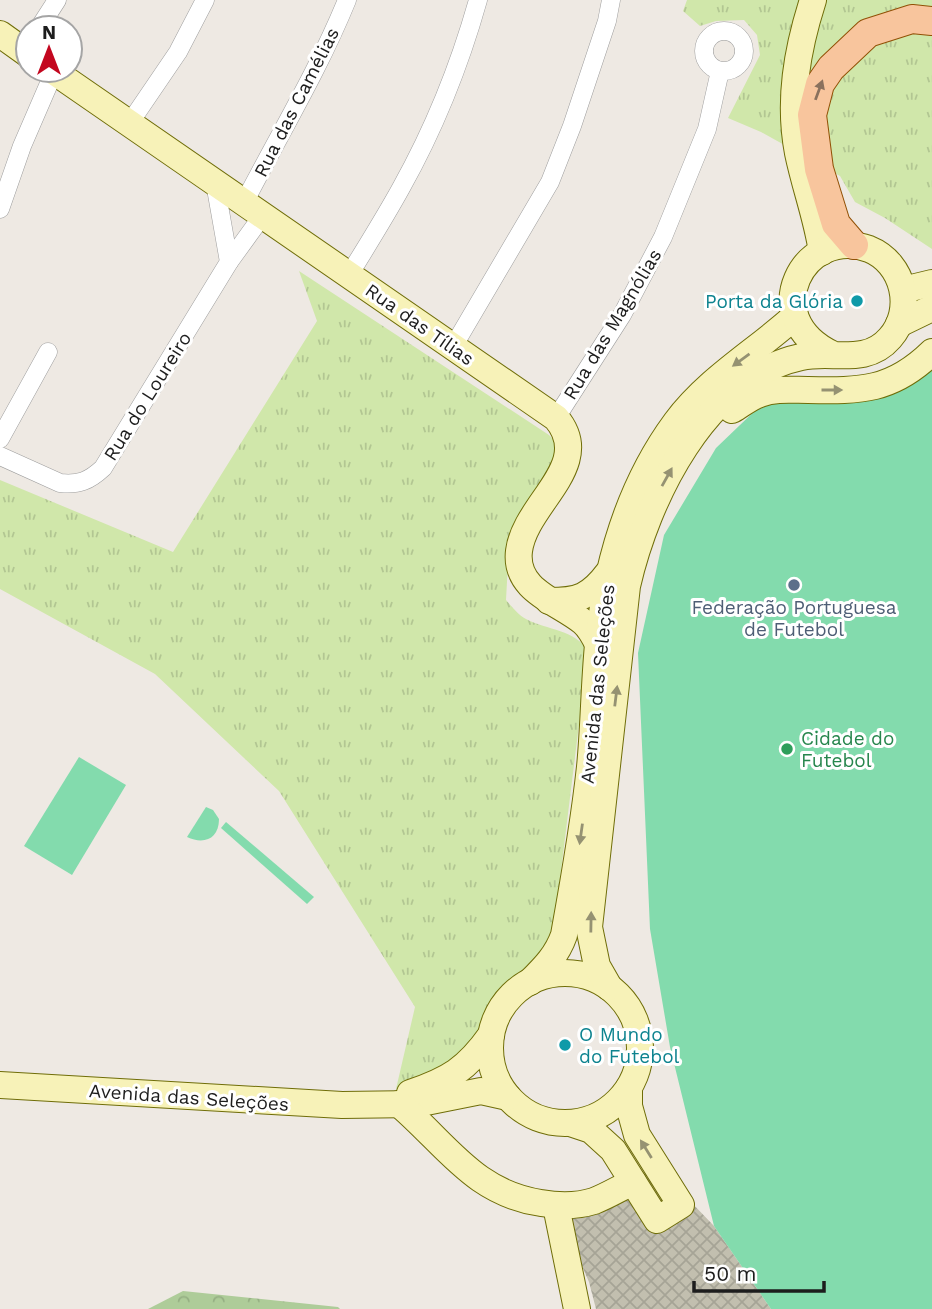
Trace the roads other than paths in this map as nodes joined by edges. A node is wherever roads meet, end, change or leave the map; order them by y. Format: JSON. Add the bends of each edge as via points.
{"nodes":[{"id":1,"x":205,"y":0,"type":"edge"},
{"id":2,"x":347,"y":0,"type":"edge"},
{"id":3,"x":478,"y":0,"type":"edge"},
{"id":4,"x":611,"y":0,"type":"edge"},
{"id":5,"x":813,"y":0,"type":"edge"},
{"id":6,"x":932,"y":20,"type":"edge"},
{"id":7,"x":720,"y":71,"type":"dead end"},
{"id":8,"x":48,"y":84,"type":"edge"},
{"id":9,"x":72,"y":84,"type":"edge"},
{"id":10,"x":129,"y":124,"type":"junction"},
{"id":11,"x":215,"y":183,"type":"junction"},
{"id":12,"x":0,"y":209,"type":"edge"},
{"id":13,"x":254,"y":209,"type":"junction"},
{"id":14,"x":854,"y":245,"type":"junction"},
{"id":15,"x":822,"y":252,"type":"junction"},
{"id":16,"x":229,"y":262,"type":"junction"},
{"id":17,"x":349,"y":275,"type":"junction"},
{"id":18,"x":932,"y":284,"type":"edge"},
{"id":19,"x":903,"y":290,"type":"junction"},
{"id":20,"x":932,"y":308,"type":"edge"},
{"id":21,"x":794,"y":317,"type":"junction"},
{"id":22,"x":899,"y":324,"type":"junction"},
{"id":23,"x":453,"y":347,"type":"junction"},
{"id":24,"x":48,"y":352,"type":"dead end"},
{"id":25,"x":932,"y":352,"type":"edge"},
{"id":26,"x":832,"y":354,"type":"junction"},
{"id":27,"x":556,"y":418,"type":"junction"},
{"id":28,"x":700,"y":428,"type":"junction"},
{"id":29,"x":0,"y":439,"type":"edge"},
{"id":30,"x":0,"y":456,"type":"edge"},
{"id":31,"x":608,"y":573,"type":"junction"},
{"id":32,"x":549,"y":601,"type":"junction"},
{"id":33,"x":598,"y":644,"type":"junction"},
{"id":34,"x":530,"y":982,"type":"junction"},
{"id":35,"x":609,"y":987,"type":"junction"},
{"id":36,"x":491,"y":1035,"type":"junction"},
{"id":37,"x":0,"y":1085,"type":"edge"},
{"id":38,"x":629,"y":1088,"type":"junction"},
{"id":39,"x":450,"y":1097,"type":"junction"},
{"id":40,"x":508,"y":1097,"type":"junction"},
{"id":41,"x":389,"y":1104,"type":"junction"},
{"id":42,"x":570,"y":1123,"type":"junction"},
{"id":43,"x":441,"y":1146,"type":"junction"},
{"id":44,"x":633,"y":1182,"type":"junction"},
{"id":45,"x":556,"y":1206,"type":"junction"},
{"id":46,"x":572,"y":1307,"type":"edge"}],
"edges":[{"from":1,"to":10,"type":"street","via":[[178,52]]},
{"from":2,"to":13,"type":"street","name":"Rua das Camélias","via":[[305,92],[276,141]]},
{"from":3,"to":17,"type":"street","via":[[439,110],[402,187]]},
{"from":4,"to":23,"type":"street","via":[[550,182]]},
{"from":5,"to":15,"type":"street","via":[[802,33],[793,90],[795,133]]},
{"from":14,"to":6,"type":"main road","one_way":true,"via":[[836,224],[819,169],[812,115],[820,84],[868,33],[912,19]]},
{"from":7,"to":27,"type":"street","name":"Rua das Magnólias","via":[[707,129],[663,237],[621,315]]},
{"from":8,"to":12,"type":"street"},
{"from":9,"to":10,"type":"street","name":"Rua das Tílias"},
{"from":10,"to":11,"type":"street","name":"Rua das Tílias"},
{"from":11,"to":13,"type":"street","name":"Rua das Tílias"},
{"from":11,"to":16,"type":"street"},
{"from":13,"to":16,"type":"street","name":"Rua do Loureiro"},
{"from":13,"to":17,"type":"street","name":"Rua das Tílias"},
{"from":14,"to":15,"type":"street"},
{"from":14,"to":19,"type":"street","via":[[886,260]]},
{"from":15,"to":21,"type":"street","via":[[796,279]]},
{"from":16,"to":30,"type":"street","name":"Rua do Loureiro","via":[[103,468],[92,478],[60,483]]},
{"from":17,"to":23,"type":"street","name":"Rua das Tílias"},
{"from":18,"to":19,"type":"street"},
{"from":19,"to":22,"type":"street"},
{"from":20,"to":22,"type":"street","name":"Avenida das Seleções"},
{"from":21,"to":26,"type":"street","via":[[816,346]]},
{"from":21,"to":31,"type":"street","name":"Avenida das Seleções","one_way":true,"via":[[713,382],[660,444],[631,503]]},
{"from":22,"to":26,"type":"street","name":"Avenida das Seleções","via":[[891,338],[864,355]]},
{"from":23,"to":27,"type":"street","name":"Rua das Tílias"},
{"from":24,"to":29,"type":"street"},
{"from":28,"to":25,"type":"street","one_way":true,"via":[[760,394],[871,388],[895,379]]},
{"from":26,"to":28,"type":"street","name":"Avenida das Seleções","via":[[805,356],[769,368],[720,404]]},
{"from":27,"to":32,"type":"street","via":[[568,435],[568,458],[524,532],[518,561],[523,575]]},
{"from":35,"to":28,"type":"street","name":"Avenida das Seleções","one_way":true,"via":[[597,966],[589,928],[627,586],[634,554],[660,488]]},
{"from":31,"to":32,"type":"street","via":[[584,597]]},
{"from":31,"to":33,"type":"street","name":"Avenida das Seleções"},
{"from":32,"to":33,"type":"street","via":[[583,622]]},
{"from":33,"to":34,"type":"street","name":"Avenida das Seleções","one_way":true,"via":[[590,768],[564,935],[559,949]]},
{"from":34,"to":35,"type":"street","via":[[570,973]]},
{"from":34,"to":36,"type":"street","via":[[509,999]]},
{"from":35,"to":38,"type":"street","via":[[628,1006],[639,1033],[640,1061]]},
{"from":36,"to":40,"type":"street","via":[[495,1074]]},
{"from":36,"to":41,"type":"street","name":"Avenida das Seleções","via":[[470,1063],[450,1077]]},
{"from":37,"to":41,"type":"street","name":"Avenida das Seleções","via":[[301,1104]]},
{"from":38,"to":42,"type":"street","via":[[610,1109]]},
{"from":44,"to":38,"type":"street","one_way":true,"via":[[657,1220],[681,1205],[637,1135]]},
{"from":39,"to":40,"type":"street","name":"Avenida das Seleções","via":[[481,1091]]},
{"from":39,"to":41,"type":"street","name":"Avenida das Seleções"},
{"from":39,"to":43,"type":"street","via":[[435,1118]]},
{"from":40,"to":42,"type":"street","via":[[529,1114]]},
{"from":41,"to":43,"type":"street"},
{"from":42,"to":44,"type":"street","via":[[604,1140]]},
{"from":43,"to":45,"type":"street","via":[[493,1188]]},
{"from":44,"to":45,"type":"street","via":[[594,1201]]},
{"from":45,"to":46,"type":"street"}]}
